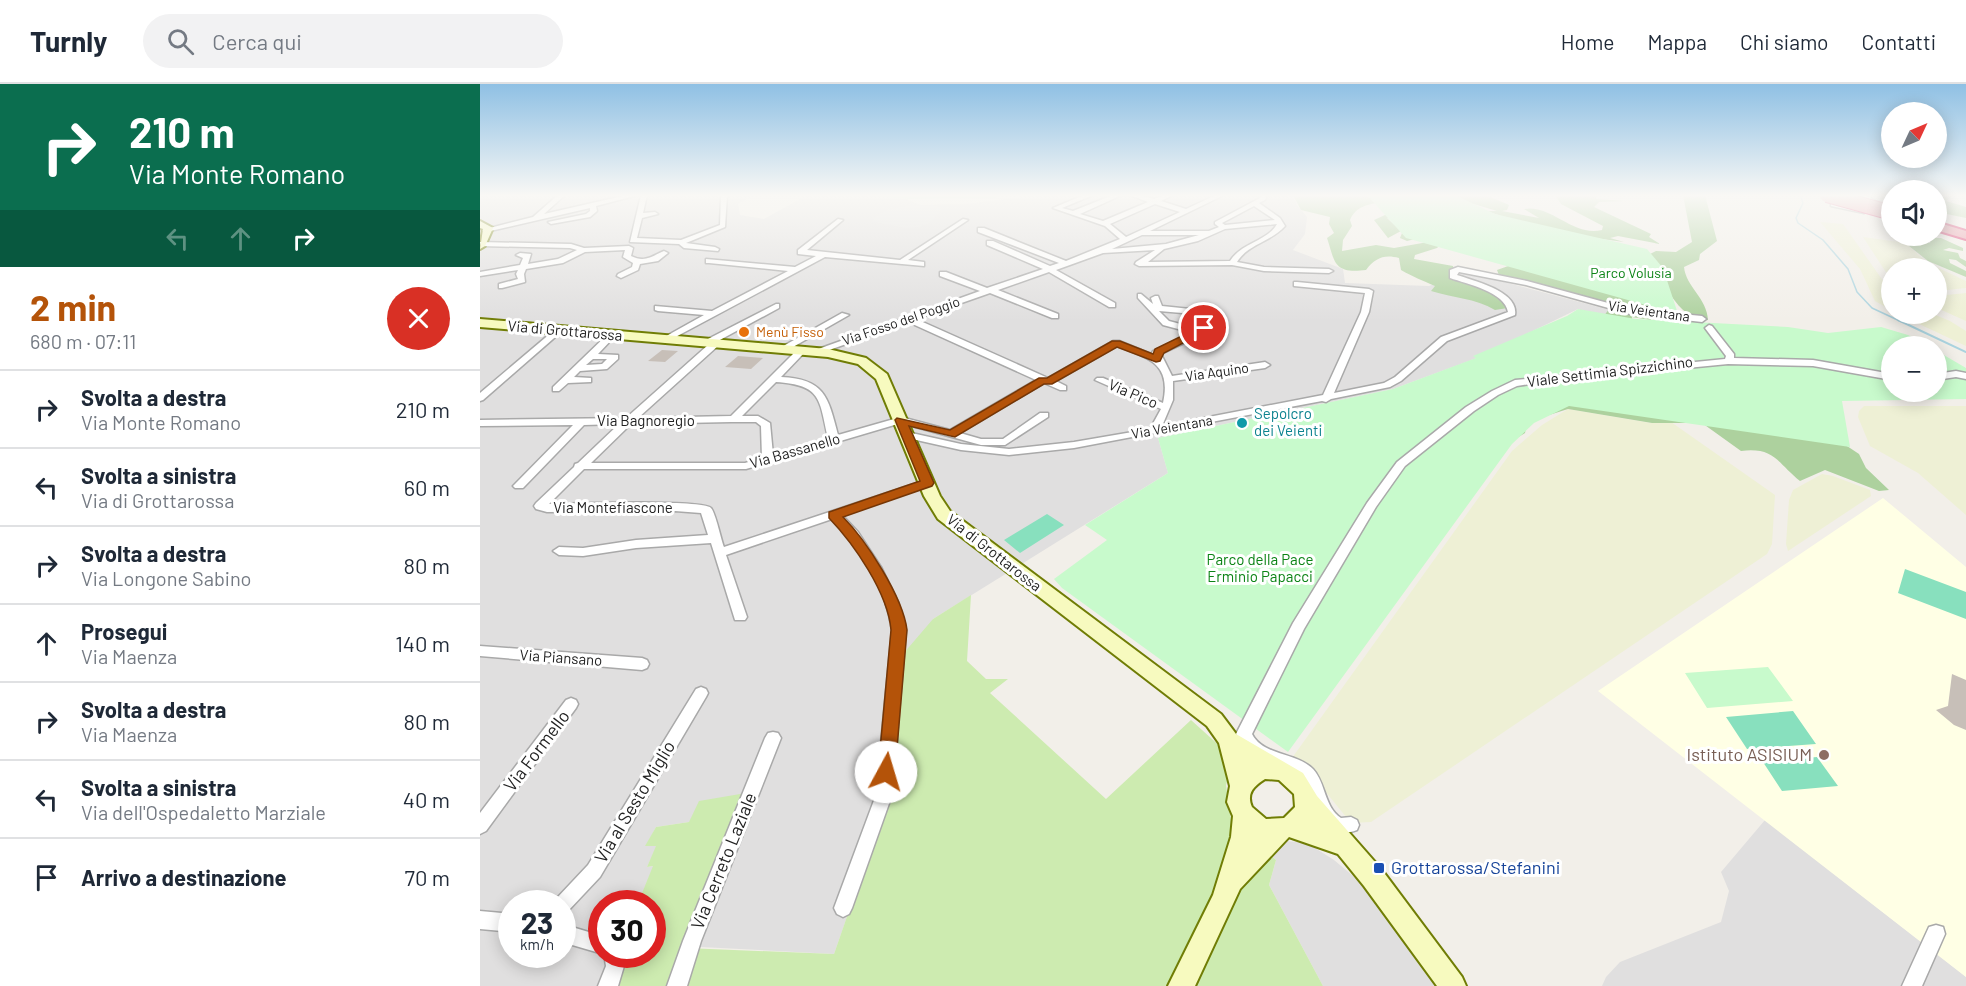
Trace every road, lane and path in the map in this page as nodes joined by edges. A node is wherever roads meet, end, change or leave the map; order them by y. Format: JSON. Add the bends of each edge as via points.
{"nodes":[{"id":1,"x":634,"y":237,"type":"edge"},
{"id":2,"x":695,"y":237,"type":"edge"},
{"id":3,"x":819,"y":237,"type":"edge"},
{"id":4,"x":939,"y":237,"type":"edge"},
{"id":5,"x":999,"y":237,"type":"edge"},
{"id":6,"x":1121,"y":237,"type":"edge"},
{"id":7,"x":1131,"y":237,"type":"edge"},
{"id":8,"x":1204,"y":237,"type":"edge"},
{"id":9,"x":1270,"y":237,"type":"edge"},
{"id":10,"x":1125,"y":240,"type":"junction"},
{"id":11,"x":682,"y":242,"type":"junction"},
{"id":12,"x":990,"y":243,"type":"dead end"},
{"id":13,"x":480,"y":245,"type":"edge"},
{"id":14,"x":715,"y":249,"type":"dead end"},
{"id":15,"x":1161,"y":249,"type":"junction"},
{"id":16,"x":584,"y":250,"type":"junction"},
{"id":17,"x":1101,"y":251,"type":"junction"},
{"id":18,"x":664,"y":253,"type":"dead end"},
{"id":19,"x":520,"y":255,"type":"dead end"},
{"id":20,"x":823,"y":255,"type":"junction"},
{"id":21,"x":709,"y":261,"type":"dead end"},
{"id":22,"x":636,"y":262,"type":"junction"},
{"id":23,"x":901,"y":262,"type":"junction"},
{"id":24,"x":1065,"y":263,"type":"junction"},
{"id":25,"x":1232,"y":263,"type":"junction"},
{"id":26,"x":921,"y":264,"type":"dead end"},
{"id":27,"x":522,"y":267,"type":"junction"},
{"id":28,"x":796,"y":269,"type":"junction"},
{"id":29,"x":1049,"y":269,"type":"junction"},
{"id":30,"x":1329,"y":271,"type":"dead end"},
{"id":31,"x":480,"y":274,"type":"edge"},
{"id":32,"x":943,"y":274,"type":"dead end"},
{"id":33,"x":621,"y":276,"type":"dead end"},
{"id":34,"x":1297,"y":284,"type":"dead end"},
{"id":35,"x":502,"y":286,"type":"dead end"},
{"id":36,"x":989,"y":291,"type":"junction"},
{"id":37,"x":1141,"y":296,"type":"dead end"},
{"id":38,"x":1155,"y":298,"type":"dead end"},
{"id":39,"x":1112,"y":305,"type":"dead end"},
{"id":40,"x":776,"y":306,"type":"dead end"},
{"id":41,"x":658,"y":308,"type":"dead end"},
{"id":42,"x":712,"y":313,"type":"junction"},
{"id":43,"x":845,"y":315,"type":"dead end"},
{"id":44,"x":1055,"y":316,"type":"dead end"},
{"id":45,"x":908,"y":319,"type":"junction"},
{"id":46,"x":1702,"y":319,"type":"dead end"},
{"id":47,"x":480,"y":323,"type":"edge"},
{"id":48,"x":1709,"y":328,"type":"dead end"},
{"id":49,"x":558,"y":330,"type":"junction"},
{"id":50,"x":1201,"y":332,"type":"junction"},
{"id":51,"x":612,"y":335,"type":"junction"},
{"id":52,"x":665,"y":339,"type":"junction"},
{"id":53,"x":712,"y":343,"type":"junction"},
{"id":54,"x":783,"y":350,"type":"junction"},
{"id":55,"x":808,"y":351,"type":"junction"},
{"id":56,"x":590,"y":356,"type":"junction"},
{"id":57,"x":1156,"y":359,"type":"junction"},
{"id":58,"x":1728,"y":361,"type":"junction"},
{"id":59,"x":1265,"y":365,"type":"dead end"},
{"id":60,"x":577,"y":368,"type":"junction"},
{"id":61,"x":1881,"y":375,"type":"edge"},
{"id":62,"x":1947,"y":375,"type":"edge"},
{"id":63,"x":1966,"y":376,"type":"edge"},
{"id":64,"x":772,"y":379,"type":"junction"},
{"id":65,"x":1168,"y":379,"type":"junction"},
{"id":66,"x":565,"y":380,"type":"junction"},
{"id":67,"x":588,"y":380,"type":"dead end"},
{"id":68,"x":1046,"y":380,"type":"junction"},
{"id":69,"x":1100,"y":380,"type":"dead end"},
{"id":70,"x":1063,"y":388,"type":"dead end"},
{"id":71,"x":556,"y":389,"type":"dead end"},
{"id":72,"x":480,"y":398,"type":"edge"},
{"id":73,"x":1326,"y":399,"type":"junction"},
{"id":74,"x":1166,"y":408,"type":"junction"},
{"id":75,"x":1044,"y":415,"type":"dead end"},
{"id":76,"x":733,"y":420,"type":"junction"},
{"id":77,"x":628,"y":421,"type":"junction"},
{"id":78,"x":581,"y":422,"type":"junction"},
{"id":79,"x":483,"y":425,"type":"edge"},
{"id":80,"x":904,"y":427,"type":"junction"},
{"id":81,"x":1153,"y":431,"type":"junction"},
{"id":82,"x":951,"y":434,"type":"junction"},
{"id":83,"x":834,"y":440,"type":"junction"},
{"id":84,"x":768,"y":460,"type":"junction"},
{"id":85,"x":579,"y":466,"type":"junction"},
{"id":86,"x":927,"y":483,"type":"junction"},
{"id":87,"x":519,"y":486,"type":"dead end"},
{"id":88,"x":834,"y":515,"type":"junction"},
{"id":89,"x":717,"y":539,"type":"junction"},
{"id":90,"x":559,"y":551,"type":"dead end"},
{"id":91,"x":721,"y":552,"type":"junction"},
{"id":92,"x":740,"y":617,"type":"dead end"},
{"id":93,"x":480,"y":651,"type":"edge"},
{"id":94,"x":642,"y":664,"type":"dead end"},
{"id":95,"x":701,"y":693,"type":"dead end"},
{"id":96,"x":572,"y":704,"type":"dead end"},
{"id":97,"x":773,"y":738,"type":"dead end"},
{"id":98,"x":1229,"y":740,"type":"junction"},
{"id":99,"x":1276,"y":769,"type":"junction"},
{"id":100,"x":1241,"y":785,"type":"junction"},
{"id":101,"x":1307,"y":801,"type":"junction"},
{"id":102,"x":1245,"y":816,"type":"junction"},
{"id":103,"x":480,"y":826,"type":"edge"},
{"id":104,"x":1283,"y":829,"type":"junction"},
{"id":105,"x":1348,"y":835,"type":"junction"},
{"id":106,"x":1227,"y":889,"type":"junction"},
{"id":107,"x":576,"y":890,"type":"edge"},
{"id":108,"x":843,"y":908,"type":"dead end"},
{"id":109,"x":480,"y":920,"type":"edge"},
{"id":110,"x":498,"y":922,"type":"edge"},
{"id":111,"x":1936,"y":934,"type":"dead end"},
{"id":112,"x":614,"y":968,"type":"edge"},
{"id":113,"x":608,"y":986,"type":"edge"},
{"id":114,"x":677,"y":986,"type":"edge"},
{"id":115,"x":1180,"y":986,"type":"edge"},
{"id":116,"x":1453,"y":986,"type":"edge"},
{"id":117,"x":1912,"y":986,"type":"edge"}],
"edges":[{"from":1,"to":11,"type":"street"},
{"from":2,"to":11,"type":"street"},
{"from":3,"to":20,"type":"street","via":[[801,252]]},
{"from":4,"to":23,"type":"street"},
{"from":5,"to":24,"type":"street"},
{"from":6,"to":10,"type":"street"},
{"from":7,"to":10,"type":"street","name":"Via Fosso del Poggio"},
{"from":8,"to":15,"type":"street"},
{"from":9,"to":25,"type":"street","via":[[1242,251]]},
{"from":10,"to":17,"type":"street","name":"Via Fosso del Poggio"},
{"from":11,"to":14,"type":"street","via":[[684,246]]},
{"from":12,"to":29,"type":"street"},
{"from":13,"to":16,"type":"street","via":[[571,246]]},
{"from":15,"to":17,"type":"street"},
{"from":15,"to":25,"type":"street","via":[[1139,264]]},
{"from":16,"to":22,"type":"street","via":[[628,248],[627,257]]},
{"from":16,"to":27,"type":"street","via":[[571,261]]},
{"from":17,"to":24,"type":"street","name":"Via Fosso del Poggio"},
{"from":18,"to":22,"type":"street","via":[[655,260]]},
{"from":19,"to":27,"type":"street","via":[[528,256]]},
{"from":20,"to":23,"type":"street"},
{"from":20,"to":28,"type":"street"},
{"from":21,"to":28,"type":"street"},
{"from":22,"to":33,"type":"street","via":[[635,268]]},
{"from":23,"to":26,"type":"street"},
{"from":24,"to":29,"type":"street","name":"Via Fosso del Poggio"},
{"from":25,"to":30,"type":"street","via":[[1264,269]]},
{"from":27,"to":31,"type":"street"},
{"from":27,"to":35,"type":"street","via":[[522,280]]},
{"from":28,"to":42,"type":"street"},
{"from":29,"to":36,"type":"street","name":"Via Fosso del Poggio"},
{"from":29,"to":39,"type":"street"},
{"from":32,"to":36,"type":"street","name":"Via Fosso del Poggio"},
{"from":34,"to":73,"type":"street","via":[[1369,291],[1365,312]]},
{"from":36,"to":44,"type":"street","name":"Via Fosso del Poggio"},
{"from":36,"to":45,"type":"street","name":"Via Fosso del Poggio"},
{"from":37,"to":50,"type":"street","via":[[1166,323]]},
{"from":38,"to":50,"type":"street","via":[[1159,308],[1198,313],[1205,324]]},
{"from":40,"to":53,"type":"street","name":"Via Montefiascone"},
{"from":41,"to":42,"type":"street"},
{"from":42,"to":52,"type":"street"},
{"from":43,"to":54,"type":"street"},
{"from":45,"to":55,"type":"street","name":"Via Fosso del Poggio"},
{"from":45,"to":68,"type":"street"},
{"from":46,"to":73,"type":"street","name":"Via Veientana","via":[[1630,311],[1525,282],[1458,269],[1453,276],[1506,298],[1513,308],[1512,314],[1444,339],[1391,384]]},
{"from":47,"to":49,"type":"street","name":"Via di Grottarossa"},
{"from":48,"to":58,"type":"street","via":[[1731,357]]},
{"from":49,"to":51,"type":"street","name":"Via di Grottarossa"},
{"from":49,"to":72,"type":"street"},
{"from":50,"to":57,"type":"street","via":[[1159,351]]},
{"from":51,"to":52,"type":"street","name":"Via di Grottarossa"},
{"from":51,"to":56,"type":"street"},
{"from":52,"to":53,"type":"street","name":"Via di Grottarossa"},
{"from":53,"to":54,"type":"street","name":"Via di Grottarossa"},
{"from":53,"to":77,"type":"street","name":"Via Montefiascone"},
{"from":54,"to":55,"type":"street","name":"Via di Grottarossa"},
{"from":55,"to":64,"type":"street"},
{"from":55,"to":80,"type":"street","name":"Via di Grottarossa","via":[[853,357],[875,369]]},
{"from":56,"to":60,"type":"street"},
{"from":56,"to":60,"type":"street","via":[[615,357],[604,367]]},
{"from":57,"to":65,"type":"street"},
{"from":57,"to":68,"type":"street","via":[[1116,343]]},
{"from":58,"to":61,"type":"street","via":[[1813,363]]},
{"from":58,"to":105,"type":"street","name":"Viale Settimia Spizzichino","via":[[1515,383],[1470,409],[1401,464],[1298,627],[1244,734],[1260,752],[1302,769],[1313,781],[1324,813]]},
{"from":59,"to":65,"type":"street","name":"Via Aquino"},
{"from":60,"to":66,"type":"street"},
{"from":62,"to":63,"type":"street"},
{"from":64,"to":76,"type":"street"},
{"from":64,"to":83,"type":"street","via":[[800,380],[814,386],[822,398]]},
{"from":65,"to":74,"type":"street"},
{"from":66,"to":67,"type":"street"},
{"from":66,"to":71,"type":"street"},
{"from":68,"to":70,"type":"street"},
{"from":68,"to":82,"type":"street"},
{"from":69,"to":74,"type":"street","name":"Via Pico"},
{"from":73,"to":81,"type":"street","name":"Via Veientana"},
{"from":74,"to":81,"type":"street"},
{"from":75,"to":82,"type":"street","via":[[1005,442],[981,442]]},
{"from":76,"to":77,"type":"street","name":"Via Bagnoregio"},
{"from":76,"to":84,"type":"street","name":"Via Bagnoregio","via":[[765,422]]},
{"from":77,"to":78,"type":"street","name":"Via Bagnoregio"},
{"from":77,"to":85,"type":"street","name":"Via Montefiascone"},
{"from":78,"to":79,"type":"street","name":"Via Bagnoregio"},
{"from":78,"to":87,"type":"street"},
{"from":80,"to":81,"type":"street","name":"Via Veientana","via":[[961,447],[1009,452]]},
{"from":80,"to":82,"type":"street"},
{"from":80,"to":83,"type":"street","name":"Via Bassanello"},
{"from":80,"to":86,"type":"street","name":"Via di Grottarossa"},
{"from":83,"to":84,"type":"street","name":"Via Bassanello"},
{"from":84,"to":85,"type":"street","name":"Via Bassanello","via":[[742,466]]},
{"from":85,"to":89,"type":"street","name":"Via Montefiascone","via":[[541,507],[701,508],[708,512]]},
{"from":86,"to":88,"type":"street"},
{"from":86,"to":98,"type":"street","name":"Via di Grottarossa","via":[[949,520],[1214,720]]},
{"from":88,"to":91,"type":"street"},
{"from":88,"to":108,"type":"street","via":[[857,539],[894,605],[899,622],[884,795]]},
{"from":89,"to":90,"type":"street"},
{"from":89,"to":91,"type":"street","name":"Via Montefiascone"},
{"from":91,"to":92,"type":"street","name":"Via Montefiascone"},
{"from":93,"to":94,"type":"street","name":"Via Piansano"},
{"from":95,"to":107,"type":"street","name":"Via al Sesto Miglio","via":[[594,871]]},
{"from":96,"to":103,"type":"street","name":"Via Formello"},
{"from":97,"to":114,"type":"street","name":"Via Cerreto Laziale"},
{"from":98,"to":99,"type":"street","name":"Via di Grottarossa"},
{"from":98,"to":100,"type":"street","name":"Via di Grottarossa"},
{"from":99,"to":100,"type":"street","via":[[1255,772]]},
{"from":99,"to":101,"type":"street","via":[[1300,782]]},
{"from":100,"to":102,"type":"street","via":[[1238,800]]},
{"from":101,"to":104,"type":"street","via":[[1302,816]]},
{"from":101,"to":105,"type":"street"},
{"from":102,"to":104,"type":"street","via":[[1259,828]]},
{"from":102,"to":106,"type":"street","via":[[1244,836]]},
{"from":104,"to":105,"type":"street"},
{"from":104,"to":106,"type":"street","via":[[1257,851]]},
{"from":105,"to":116,"type":"street","via":[[1373,878]]},
{"from":106,"to":115,"type":"street"},
{"from":109,"to":110,"type":"street"},
{"from":111,"to":117,"type":"street"},
{"from":112,"to":113,"type":"street"}]}
